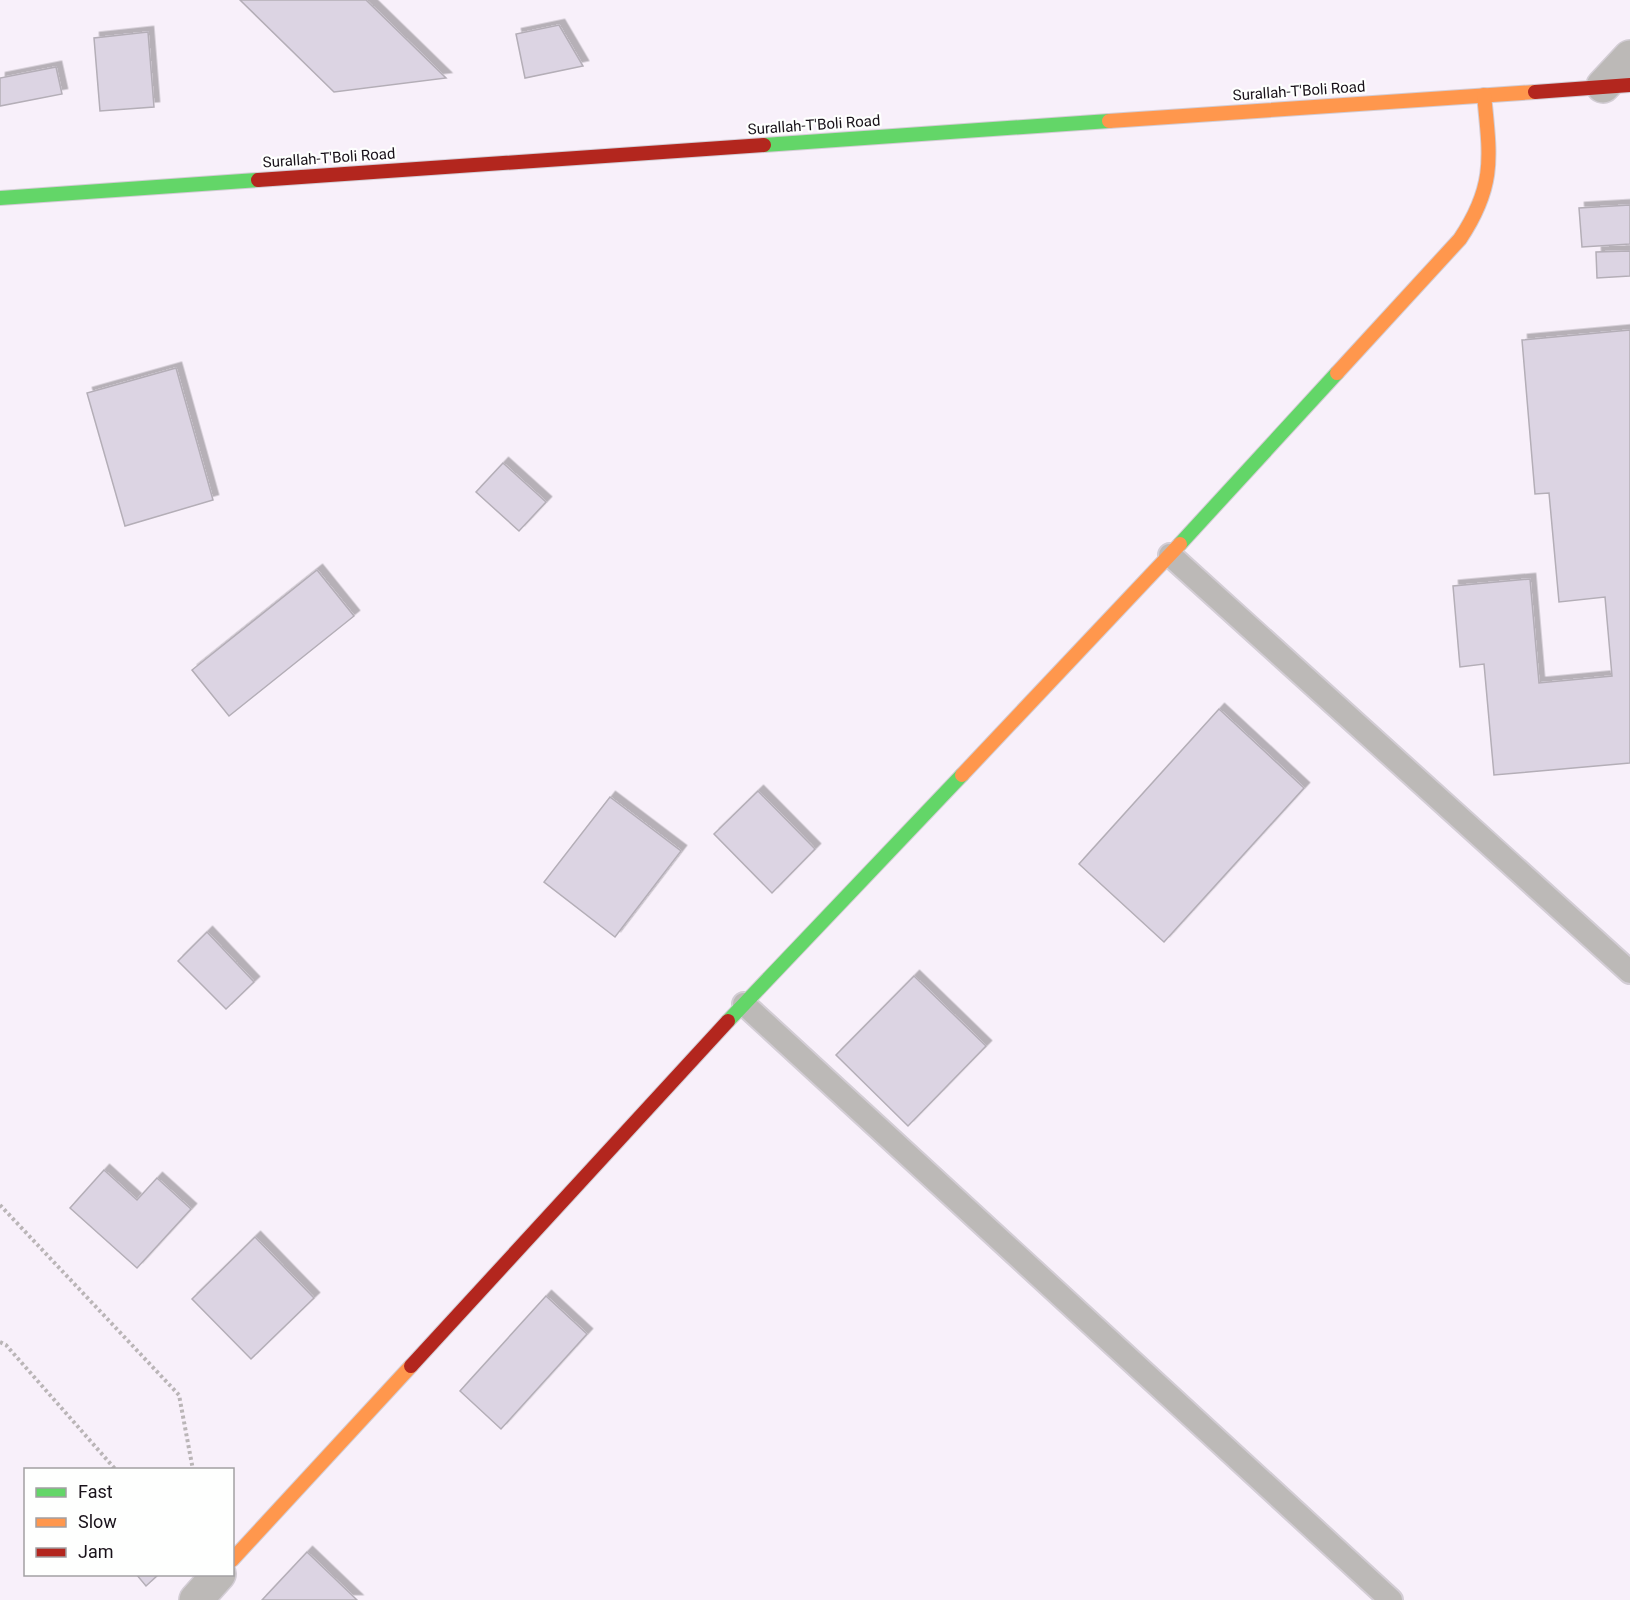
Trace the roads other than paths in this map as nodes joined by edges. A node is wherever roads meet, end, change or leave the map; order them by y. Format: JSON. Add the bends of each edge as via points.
{"nodes":[{"id":1,"x":1630,"y":57,"type":"edge"},
{"id":2,"x":1617,"y":86,"type":"edge"},
{"id":3,"x":1484,"y":95,"type":"junction"},
{"id":4,"x":0,"y":198,"type":"edge"},
{"id":5,"x":1170,"y":555,"type":"junction"},
{"id":6,"x":1630,"y":972,"type":"edge"},
{"id":7,"x":744,"y":1004,"type":"junction"},
{"id":8,"x":234,"y":1558,"type":"edge"},
{"id":9,"x":218,"y":1576,"type":"edge"},
{"id":10,"x":196,"y":1600,"type":"edge"},
{"id":11,"x":1391,"y":1600,"type":"edge"}],
"edges":[{"from":1,"to":2,"type":"street"},
{"from":2,"to":3,"type":"street","name":"Surallah-T'Boli Road"},
{"from":3,"to":4,"type":"street","name":"Surallah-T'Boli Road"},
{"from":3,"to":5,"type":"street","via":[[1490,174],[1474,221]]},
{"from":5,"to":6,"type":"lane"},
{"from":5,"to":7,"type":"street"},
{"from":7,"to":8,"type":"street"},
{"from":7,"to":11,"type":"lane"},
{"from":9,"to":10,"type":"street"}]}
